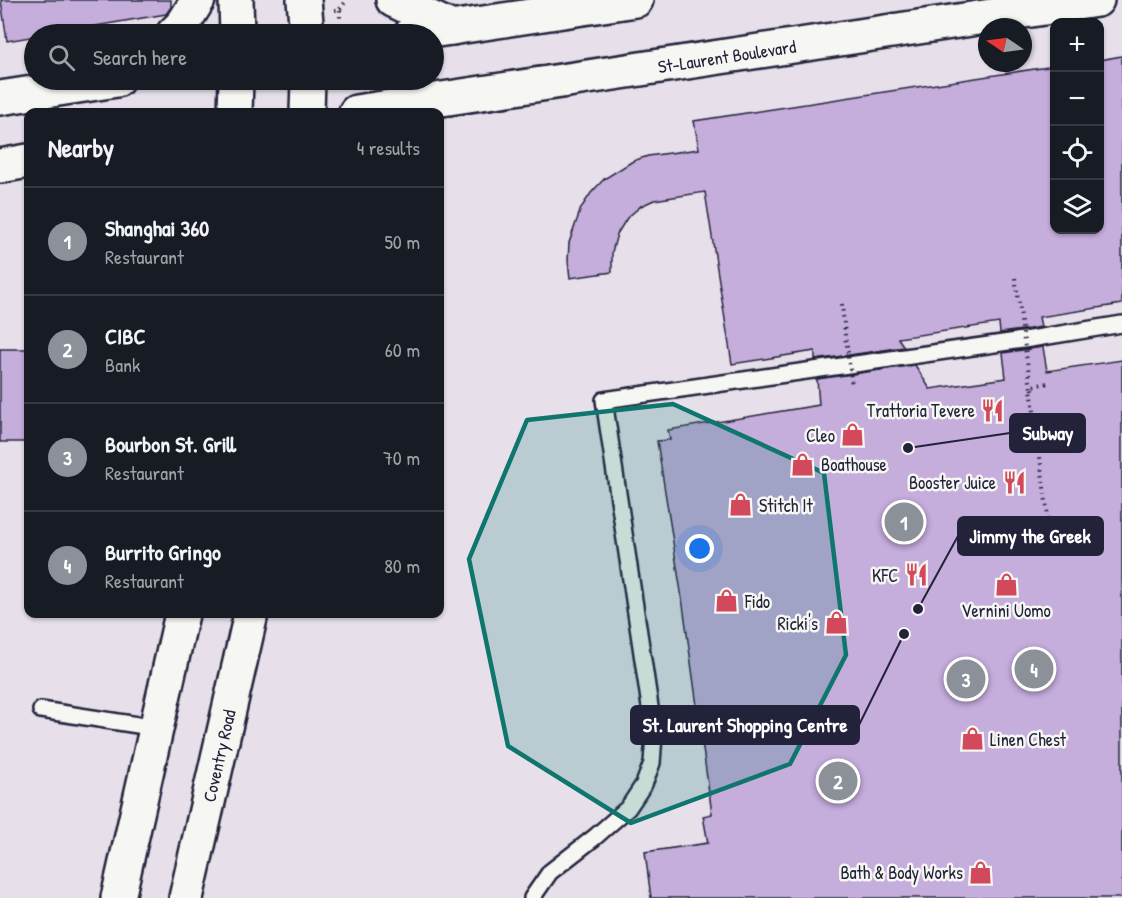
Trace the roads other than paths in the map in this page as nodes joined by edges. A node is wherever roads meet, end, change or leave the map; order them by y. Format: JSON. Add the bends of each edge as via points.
{"nodes":[{"id":1,"x":198,"y":0,"type":"edge"},
{"id":2,"x":236,"y":0,"type":"edge"},
{"id":3,"x":304,"y":0,"type":"edge"},
{"id":4,"x":393,"y":0,"type":"edge"},
{"id":5,"x":636,"y":0,"type":"edge"},
{"id":6,"x":1097,"y":0,"type":"edge"},
{"id":7,"x":954,"y":11,"type":"edge"},
{"id":8,"x":183,"y":24,"type":"edge"},
{"id":9,"x":237,"y":24,"type":"edge"},
{"id":10,"x":306,"y":24,"type":"edge"},
{"id":11,"x":444,"y":24,"type":"edge"},
{"id":12,"x":444,"y":24,"type":"edge"},
{"id":13,"x":452,"y":28,"type":"junction"},
{"id":14,"x":444,"y":29,"type":"edge"},
{"id":15,"x":48,"y":90,"type":"edge"},
{"id":16,"x":236,"y":90,"type":"edge"},
{"id":17,"x":308,"y":90,"type":"edge"},
{"id":18,"x":484,"y":94,"type":"junction"},
{"id":19,"x":0,"y":98,"type":"edge"},
{"id":20,"x":235,"y":108,"type":"edge"},
{"id":21,"x":308,"y":108,"type":"edge"},
{"id":22,"x":384,"y":108,"type":"edge"},
{"id":23,"x":444,"y":111,"type":"edge"},
{"id":24,"x":24,"y":162,"type":"edge"},
{"id":25,"x":0,"y":165,"type":"edge"},
{"id":26,"x":0,"y":176,"type":"edge"},
{"id":27,"x":24,"y":178,"type":"edge"},
{"id":28,"x":1122,"y":324,"type":"edge"},
{"id":29,"x":181,"y":618,"type":"edge"},
{"id":30,"x":250,"y":618,"type":"edge"},
{"id":31,"x":41,"y":710,"type":"dead end"},
{"id":32,"x":157,"y":728,"type":"junction"},
{"id":33,"x":118,"y":898,"type":"edge"},
{"id":34,"x":186,"y":898,"type":"edge"},
{"id":35,"x":532,"y":898,"type":"edge"}],
"edges":[{"from":1,"to":8,"type":"main road"},
{"from":2,"to":9,"type":"main road"},
{"from":3,"to":10,"type":"main road"},
{"from":4,"to":12,"type":"main road"},
{"from":5,"to":13,"type":"main road"},
{"from":6,"to":7,"type":"main road","name":"St-Laurent Boulevard"},
{"from":7,"to":18,"type":"main road","name":"St-Laurent Boulevard"},
{"from":11,"to":13,"type":"main road"},
{"from":13,"to":14,"type":"main road"},
{"from":15,"to":19,"type":"main road"},
{"from":16,"to":20,"type":"main road"},
{"from":17,"to":21,"type":"main road"},
{"from":18,"to":22,"type":"main road","name":"St-Laurent Boulevard"},
{"from":18,"to":23,"type":"main road"},
{"from":24,"to":25,"type":"main road"},
{"from":26,"to":27,"type":"main road"},
{"from":28,"to":35,"type":"lane","via":[[604,400],[652,725],[652,763],[628,808],[550,872]]},
{"from":29,"to":32,"type":"main road"},
{"from":30,"to":34,"type":"main road","name":"Coventry Road"},
{"from":31,"to":32,"type":"lane"},
{"from":32,"to":33,"type":"main road"}]}
